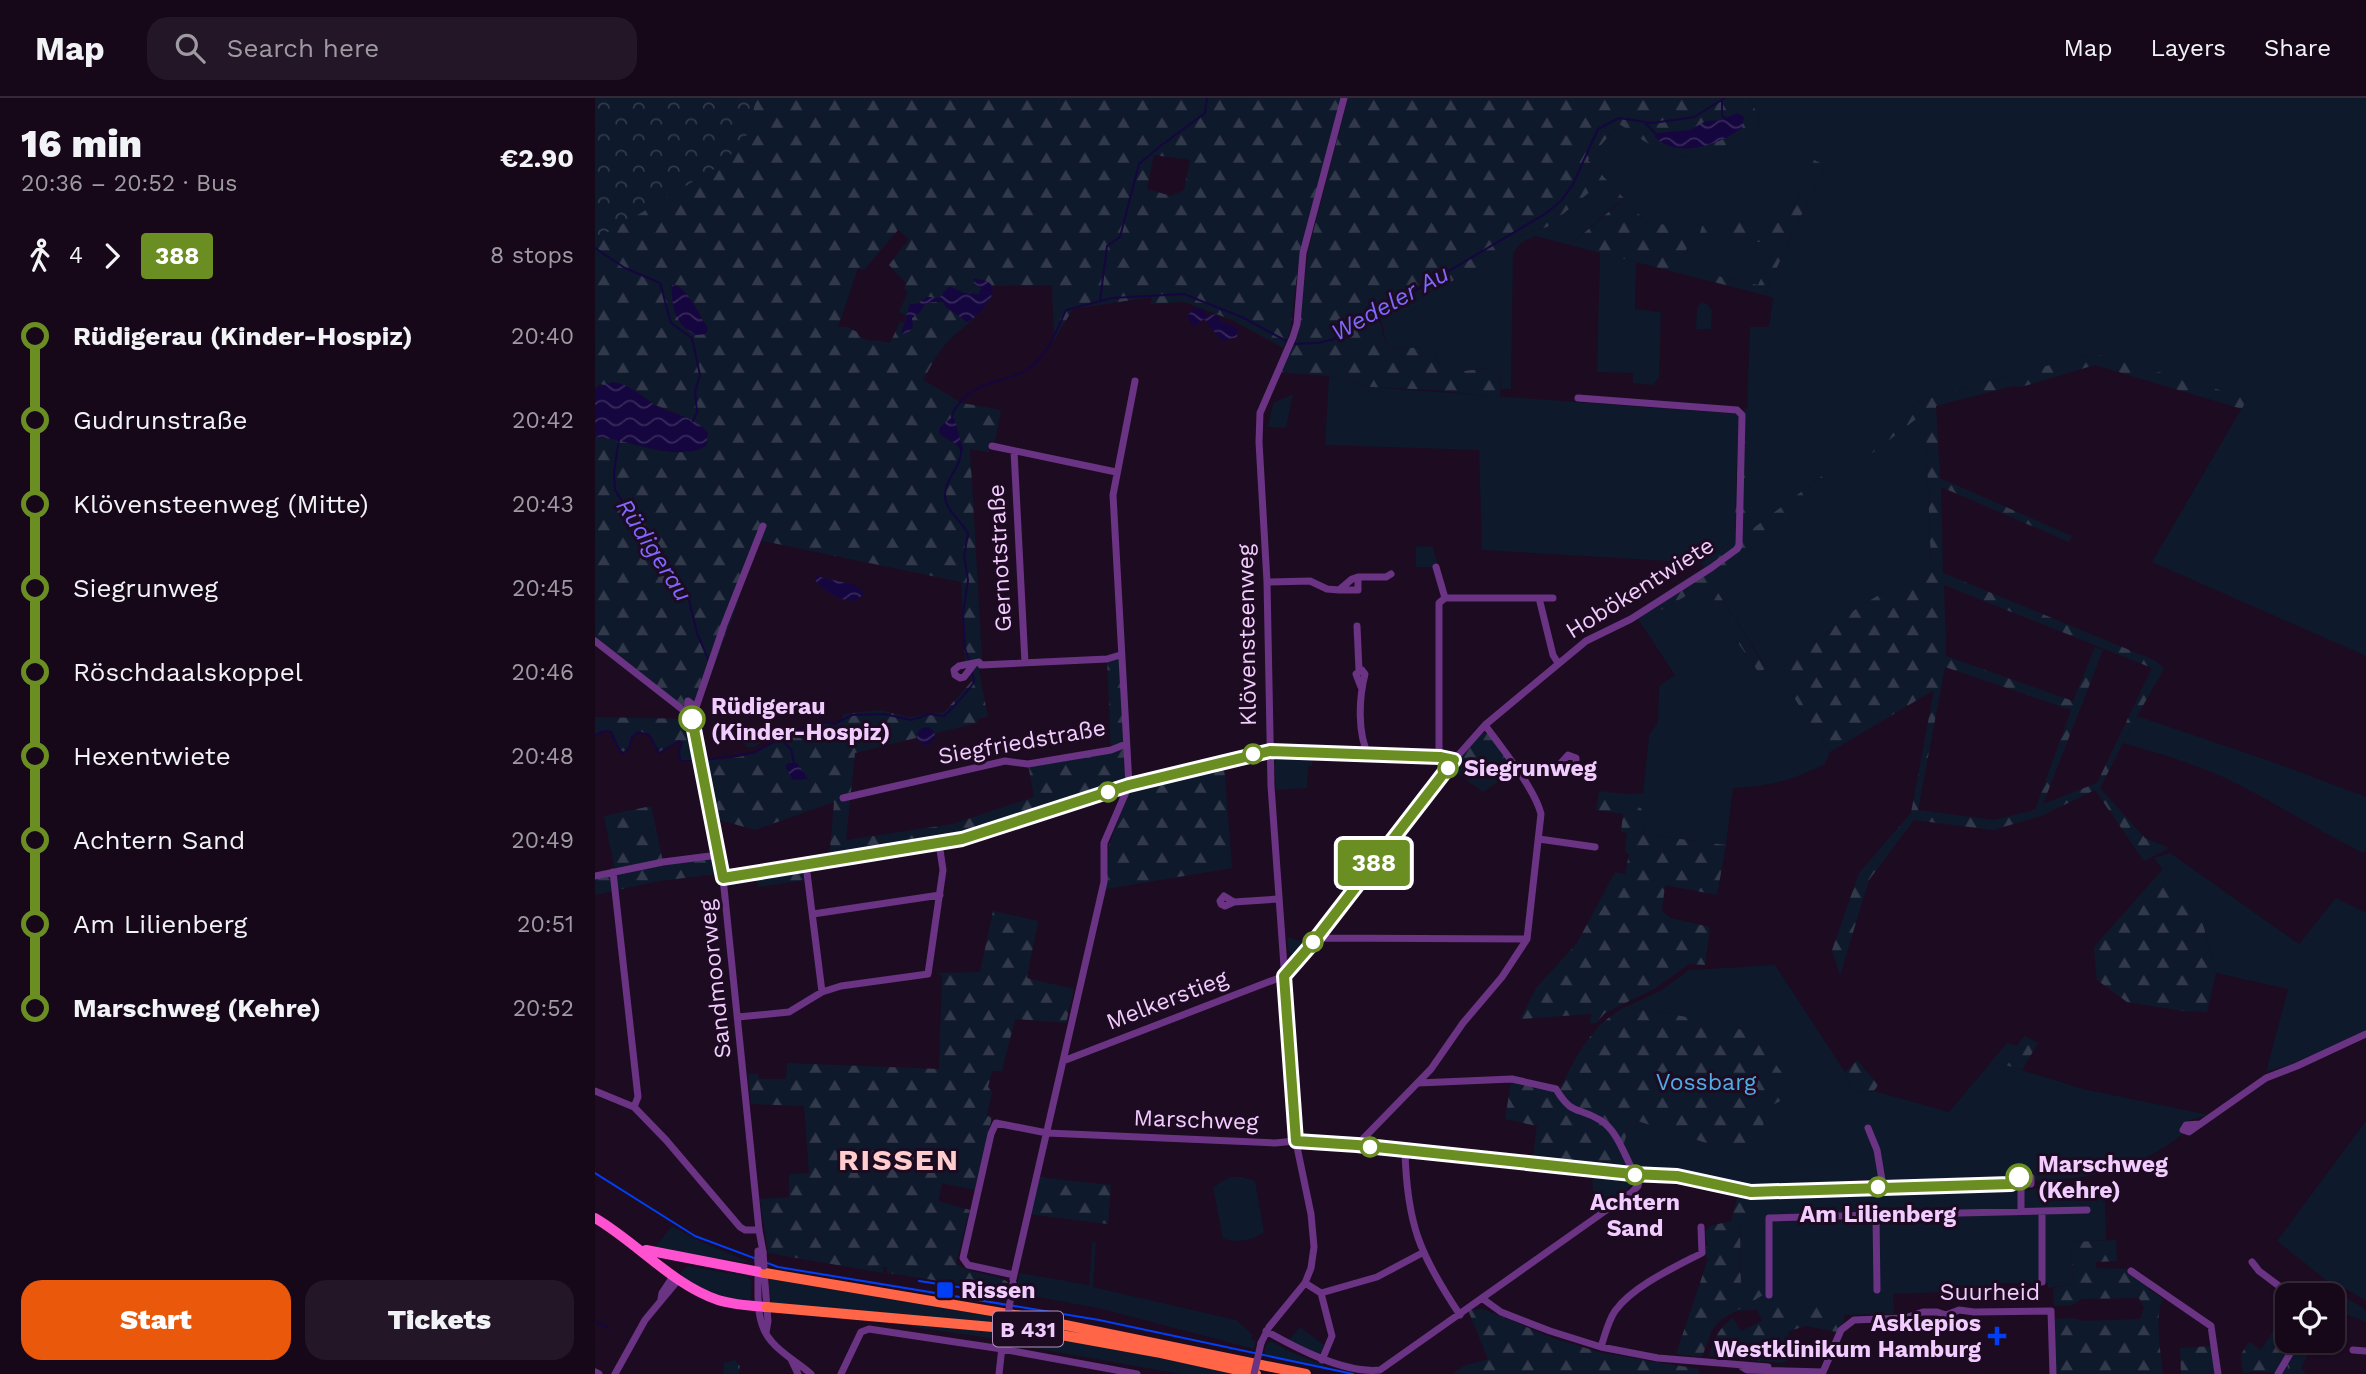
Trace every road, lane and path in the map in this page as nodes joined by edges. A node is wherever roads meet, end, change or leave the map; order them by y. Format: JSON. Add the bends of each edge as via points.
{"nodes":[{"id":1,"x":1344,"y":98,"type":"edge"},
{"id":2,"x":1135,"y":381,"type":"dead end"},
{"id":3,"x":1578,"y":398,"type":"dead end"},
{"id":4,"x":992,"y":446,"type":"dead end"},
{"id":5,"x":1014,"y":451,"type":"junction"},
{"id":6,"x":1116,"y":472,"type":"junction"},
{"id":7,"x":764,"y":526,"type":"dead end"},
{"id":8,"x":1436,"y":567,"type":"dead end"},
{"id":9,"x":1391,"y":573,"type":"dead end"},
{"id":10,"x":1358,"y":577,"type":"junction"},
{"id":11,"x":1267,"y":582,"type":"junction"},
{"id":12,"x":1339,"y":590,"type":"junction"},
{"id":13,"x":1445,"y":598,"type":"junction"},
{"id":14,"x":1539,"y":598,"type":"junction"},
{"id":15,"x":1553,"y":598,"type":"dead end"},
{"id":16,"x":1357,"y":626,"type":"dead end"},
{"id":17,"x":595,"y":641,"type":"edge"},
{"id":18,"x":1120,"y":655,"type":"junction"},
{"id":19,"x":1025,"y":663,"type":"junction"},
{"id":20,"x":1558,"y":663,"type":"junction"},
{"id":21,"x":969,"y":667,"type":"dead end"},
{"id":22,"x":690,"y":715,"type":"junction"},
{"id":23,"x":1485,"y":725,"type":"junction"},
{"id":24,"x":1126,"y":744,"type":"junction"},
{"id":25,"x":1363,"y":744,"type":"junction"},
{"id":26,"x":1270,"y":751,"type":"junction"},
{"id":27,"x":1356,"y":755,"type":"junction"},
{"id":28,"x":1369,"y":756,"type":"junction"},
{"id":29,"x":1440,"y":757,"type":"junction"},
{"id":30,"x":1454,"y":760,"type":"junction"},
{"id":31,"x":1514,"y":765,"type":"junction"},
{"id":32,"x":1559,"y":765,"type":"dead end"},
{"id":33,"x":1129,"y":785,"type":"junction"},
{"id":34,"x":843,"y":798,"type":"dead end"},
{"id":35,"x":1539,"y":839,"type":"junction"},
{"id":36,"x":939,"y":843,"type":"junction"},
{"id":37,"x":1595,"y":847,"type":"dead end"},
{"id":38,"x":718,"y":855,"type":"junction"},
{"id":39,"x":806,"y":865,"type":"junction"},
{"id":40,"x":613,"y":872,"type":"junction"},
{"id":41,"x":595,"y":876,"type":"edge"},
{"id":42,"x":723,"y":878,"type":"junction"},
{"id":43,"x":940,"y":895,"type":"junction"},
{"id":44,"x":1279,"y":900,"type":"junction"},
{"id":45,"x":1234,"y":902,"type":"dead end"},
{"id":46,"x":813,"y":915,"type":"junction"},
{"id":47,"x":1316,"y":938,"type":"junction"},
{"id":48,"x":1527,"y":939,"type":"junction"},
{"id":49,"x":1283,"y":959,"type":"junction"},
{"id":50,"x":1296,"y":963,"type":"junction"},
{"id":51,"x":1284,"y":976,"type":"junction"},
{"id":52,"x":822,"y":992,"type":"junction"},
{"id":53,"x":738,"y":1017,"type":"junction"},
{"id":54,"x":2366,"y":1034,"type":"edge"},
{"id":55,"x":1063,"y":1061,"type":"junction"},
{"id":56,"x":1418,"y":1083,"type":"junction"},
{"id":57,"x":595,"y":1091,"type":"edge"},
{"id":58,"x":634,"y":1107,"type":"junction"},
{"id":59,"x":2200,"y":1124,"type":"dead end"},
{"id":60,"x":1868,"y":1128,"type":"dead end"},
{"id":61,"x":1047,"y":1133,"type":"junction"},
{"id":62,"x":1296,"y":1141,"type":"junction"},
{"id":63,"x":1357,"y":1145,"type":"junction"},
{"id":64,"x":1405,"y":1152,"type":"junction"},
{"id":65,"x":1636,"y":1175,"type":"junction"},
{"id":66,"x":2011,"y":1184,"type":"junction"},
{"id":67,"x":2021,"y":1184,"type":"junction"},
{"id":68,"x":1883,"y":1186,"type":"junction"},
{"id":69,"x":2087,"y":1210,"type":"dead end"},
{"id":70,"x":2021,"y":1211,"type":"junction"},
{"id":71,"x":2042,"y":1212,"type":"junction"},
{"id":72,"x":1876,"y":1215,"type":"junction"},
{"id":73,"x":597,"y":1219,"type":"edge"},
{"id":74,"x":1701,"y":1227,"type":"dead end"},
{"id":75,"x":759,"y":1233,"type":"junction"},
{"id":76,"x":639,"y":1248,"type":"junction"},
{"id":77,"x":1422,"y":1253,"type":"junction"},
{"id":78,"x":2252,"y":1262,"type":"dead end"},
{"id":79,"x":745,"y":1269,"type":"junction"},
{"id":80,"x":761,"y":1269,"type":"junction"},
{"id":81,"x":2131,"y":1271,"type":"dead end"},
{"id":82,"x":677,"y":1277,"type":"junction"},
{"id":83,"x":1013,"y":1279,"type":"junction"},
{"id":84,"x":2042,"y":1282,"type":"dead end"},
{"id":85,"x":1305,"y":1283,"type":"junction"},
{"id":86,"x":2275,"y":1283,"type":"edge"},
{"id":87,"x":1877,"y":1290,"type":"dead end"},
{"id":88,"x":1321,"y":1293,"type":"junction"},
{"id":89,"x":1769,"y":1295,"type":"dead end"},
{"id":90,"x":1483,"y":1299,"type":"junction"},
{"id":91,"x":763,"y":1306,"type":"junction"},
{"id":92,"x":1460,"y":1315,"type":"junction"},
{"id":93,"x":1266,"y":1331,"type":"junction"},
{"id":94,"x":1601,"y":1346,"type":"junction"},
{"id":95,"x":1002,"y":1349,"type":"junction"},
{"id":96,"x":2353,"y":1350,"type":"dead end"},
{"id":97,"x":2366,"y":1351,"type":"edge"},
{"id":98,"x":2290,"y":1353,"type":"edge"},
{"id":99,"x":791,"y":1359,"type":"junction"},
{"id":100,"x":1322,"y":1360,"type":"junction"},
{"id":101,"x":615,"y":1374,"type":"edge"},
{"id":102,"x":798,"y":1374,"type":"edge"},
{"id":103,"x":811,"y":1374,"type":"edge"},
{"id":104,"x":841,"y":1374,"type":"edge"},
{"id":105,"x":999,"y":1374,"type":"edge"},
{"id":106,"x":1137,"y":1374,"type":"edge"},
{"id":107,"x":1255,"y":1374,"type":"edge"},
{"id":108,"x":1305,"y":1374,"type":"edge"},
{"id":109,"x":2053,"y":1374,"type":"edge"},
{"id":110,"x":2218,"y":1374,"type":"edge"},
{"id":111,"x":2277,"y":1374,"type":"edge"}],
"edges":[{"from":1,"to":11,"type":"street","name":"Klövensteenweg","via":[[1303,253],[1297,324],[1261,413]]},
{"from":2,"to":6,"type":"street"},
{"from":3,"to":20,"type":"street","name":"Hobökentwiete","via":[[1742,415],[1739,546]]},
{"from":4,"to":5,"type":"street"},
{"from":5,"to":6,"type":"street"},
{"from":5,"to":19,"type":"street","name":"Gernotstraße"},
{"from":6,"to":18,"type":"street","via":[[1112,495]]},
{"from":7,"to":22,"type":"street"},
{"from":8,"to":13,"type":"street"},
{"from":9,"to":10,"type":"street"},
{"from":10,"to":12,"type":"street"},
{"from":10,"to":12,"type":"street","via":[[1358,590]]},
{"from":11,"to":12,"type":"street","via":[[1310,581]]},
{"from":11,"to":26,"type":"street","name":"Klövensteenweg"},
{"from":13,"to":14,"type":"street"},
{"from":13,"to":29,"type":"street","via":[[1439,603]]},
{"from":14,"to":15,"type":"street"},
{"from":14,"to":20,"type":"street"},
{"from":16,"to":25,"type":"street","via":[[1359,670],[1365,673],[1361,687]]},
{"from":17,"to":22,"type":"street"},
{"from":18,"to":19,"type":"street"},
{"from":18,"to":24,"type":"street"},
{"from":19,"to":21,"type":"street"},
{"from":20,"to":23,"type":"street","name":"Hobökentwiete"},
{"from":22,"to":38,"type":"street","name":"Sandmoorweg"},
{"from":23,"to":30,"type":"street","name":"Hobökentwiete"},
{"from":23,"to":31,"type":"street"},
{"from":24,"to":33,"type":"street"},
{"from":24,"to":34,"type":"street","name":"Siegfriedstraße","via":[[1028,764],[1005,761]]},
{"from":25,"to":27,"type":"street"},
{"from":25,"to":28,"type":"street"},
{"from":26,"to":27,"type":"street"},
{"from":26,"to":33,"type":"street"},
{"from":26,"to":44,"type":"street","name":"Klövensteenweg"},
{"from":27,"to":28,"type":"street"},
{"from":28,"to":29,"type":"street"},
{"from":29,"to":30,"type":"street"},
{"from":30,"to":47,"type":"street","name":"Hobökentwiete"},
{"from":31,"to":32,"type":"street"},
{"from":31,"to":35,"type":"street","via":[[1540,809]]},
{"from":33,"to":36,"type":"street"},
{"from":33,"to":55,"type":"street","via":[[1104,843],[1104,882]]},
{"from":35,"to":37,"type":"street"},
{"from":35,"to":48,"type":"street"},
{"from":36,"to":39,"type":"street"},
{"from":36,"to":43,"type":"street"},
{"from":38,"to":40,"type":"street"},
{"from":38,"to":42,"type":"street","name":"Sandmoorweg"},
{"from":39,"to":42,"type":"street"},
{"from":39,"to":46,"type":"street"},
{"from":40,"to":41,"type":"street"},
{"from":40,"to":58,"type":"street","via":[[638,1097]]},
{"from":42,"to":53,"type":"street","name":"Sandmoorweg"},
{"from":43,"to":46,"type":"street"},
{"from":43,"to":52,"type":"street","via":[[928,974]]},
{"from":44,"to":45,"type":"street"},
{"from":44,"to":49,"type":"street","name":"Klövensteenweg"},
{"from":46,"to":52,"type":"street"},
{"from":47,"to":48,"type":"street"},
{"from":47,"to":50,"type":"street","name":"Hobökentwiete"},
{"from":48,"to":56,"type":"street"},
{"from":49,"to":50,"type":"street"},
{"from":49,"to":51,"type":"street","name":"Klövensteenweg"},
{"from":50,"to":51,"type":"street","name":"Hobökentwiete"},
{"from":51,"to":55,"type":"street","name":"Melkerstieg"},
{"from":51,"to":62,"type":"street","name":"Klövensteenweg"},
{"from":52,"to":53,"type":"street","via":[[789,1012]]},
{"from":53,"to":75,"type":"street","name":"Sandmoorweg"},
{"from":54,"to":59,"type":"street","via":[[2266,1078]]},
{"from":55,"to":61,"type":"street"},
{"from":56,"to":63,"type":"street"},
{"from":56,"to":65,"type":"street","via":[[1511,1079],[1556,1089],[1565,1105],[1600,1120],[1613,1132]]},
{"from":57,"to":58,"type":"street"},
{"from":58,"to":75,"type":"street","via":[[740,1227]]},
{"from":60,"to":68,"type":"street"},
{"from":61,"to":62,"type":"street","name":"Marschweg"},
{"from":61,"to":83,"type":"street"},
{"from":61,"to":83,"type":"street","name":"Marschweg","via":[[999,1123],[993,1126],[963,1256],[970,1266]]},
{"from":62,"to":63,"type":"street","name":"Marschweg"},
{"from":62,"to":85,"type":"street","name":"Klövensteenweg","via":[[1314,1247]]},
{"from":63,"to":64,"type":"street","name":"Marschweg"},
{"from":64,"to":65,"type":"street","name":"Marschweg"},
{"from":64,"to":77,"type":"street","via":[[1409,1209]]},
{"from":65,"to":68,"type":"street","name":"Marschweg","via":[[1677,1176],[1751,1192]]},
{"from":65,"to":90,"type":"street","via":[[1638,1186],[1632,1192]]},
{"from":66,"to":67,"type":"street","name":"Marschweg"},
{"from":66,"to":67,"type":"street","name":"Marschweg","via":[[2027,1174],[2031,1177],[2031,1184]]},
{"from":66,"to":68,"type":"street","name":"Marschweg"},
{"from":67,"to":70,"type":"street"},
{"from":69,"to":71,"type":"street"},
{"from":70,"to":71,"type":"street"},
{"from":70,"to":72,"type":"street"},
{"from":71,"to":84,"type":"street"},
{"from":72,"to":87,"type":"street"},
{"from":72,"to":89,"type":"street","via":[[1769,1218]]},
{"from":73,"to":76,"type":"main road","number":"B 431"},
{"from":74,"to":94,"type":"street","via":[[1702,1252],[1625,1300],[1612,1317]]},
{"from":75,"to":80,"type":"street","name":"Sandmoorweg","bridge":true},
{"from":76,"to":79,"type":"main road","number":"B 431"},
{"from":76,"to":82,"type":"main road","number":"B 431"},
{"from":77,"to":88,"type":"street","via":[[1377,1277]]},
{"from":77,"to":92,"type":"street"},
{"from":78,"to":86,"type":"street"},
{"from":79,"to":80,"type":"main road","number":"B 431"},
{"from":79,"to":82,"type":"main road","via":[[685,1265]]},
{"from":80,"to":91,"type":"street","name":"Sandmoorweg"},
{"from":80,"to":108,"type":"highway","number":"B 431"},
{"from":81,"to":110,"type":"street","via":[[2211,1326]]},
{"from":82,"to":91,"type":"main road","number":"B 431","via":[[716,1300]]},
{"from":82,"to":101,"type":"street","via":[[645,1320]]},
{"from":83,"to":95,"type":"street","bridge":true},
{"from":85,"to":88,"type":"street"},
{"from":85,"to":93,"type":"street","name":"Klövensteenweg"},
{"from":88,"to":100,"type":"street","via":[[1332,1336]]},
{"from":90,"to":92,"type":"street"},
{"from":90,"to":94,"type":"street","name":"Suurheid","via":[[1501,1312]]},
{"from":91,"to":99,"type":"street","name":"Sandmoorweg","via":[[770,1341]]},
{"from":91,"to":107,"type":"highway","number":"B 431","via":[[1039,1331]]},
{"from":92,"to":100,"type":"street","via":[[1380,1370]]},
{"from":93,"to":100,"type":"street"},
{"from":93,"to":107,"type":"street","name":"Klövensteenweg","bridge":true},
{"from":94,"to":109,"type":"street","name":"Suurheid","via":[[1658,1358],[1823,1372],[1841,1330],[1858,1319],[1962,1310],[2051,1311]]},
{"from":95,"to":104,"type":"street","via":[[865,1329]]},
{"from":95,"to":105,"type":"street"},
{"from":95,"to":106,"type":"street"},
{"from":96,"to":97,"type":"street"},
{"from":98,"to":111,"type":"street"},
{"from":99,"to":102,"type":"street"},
{"from":99,"to":103,"type":"street"}]}
